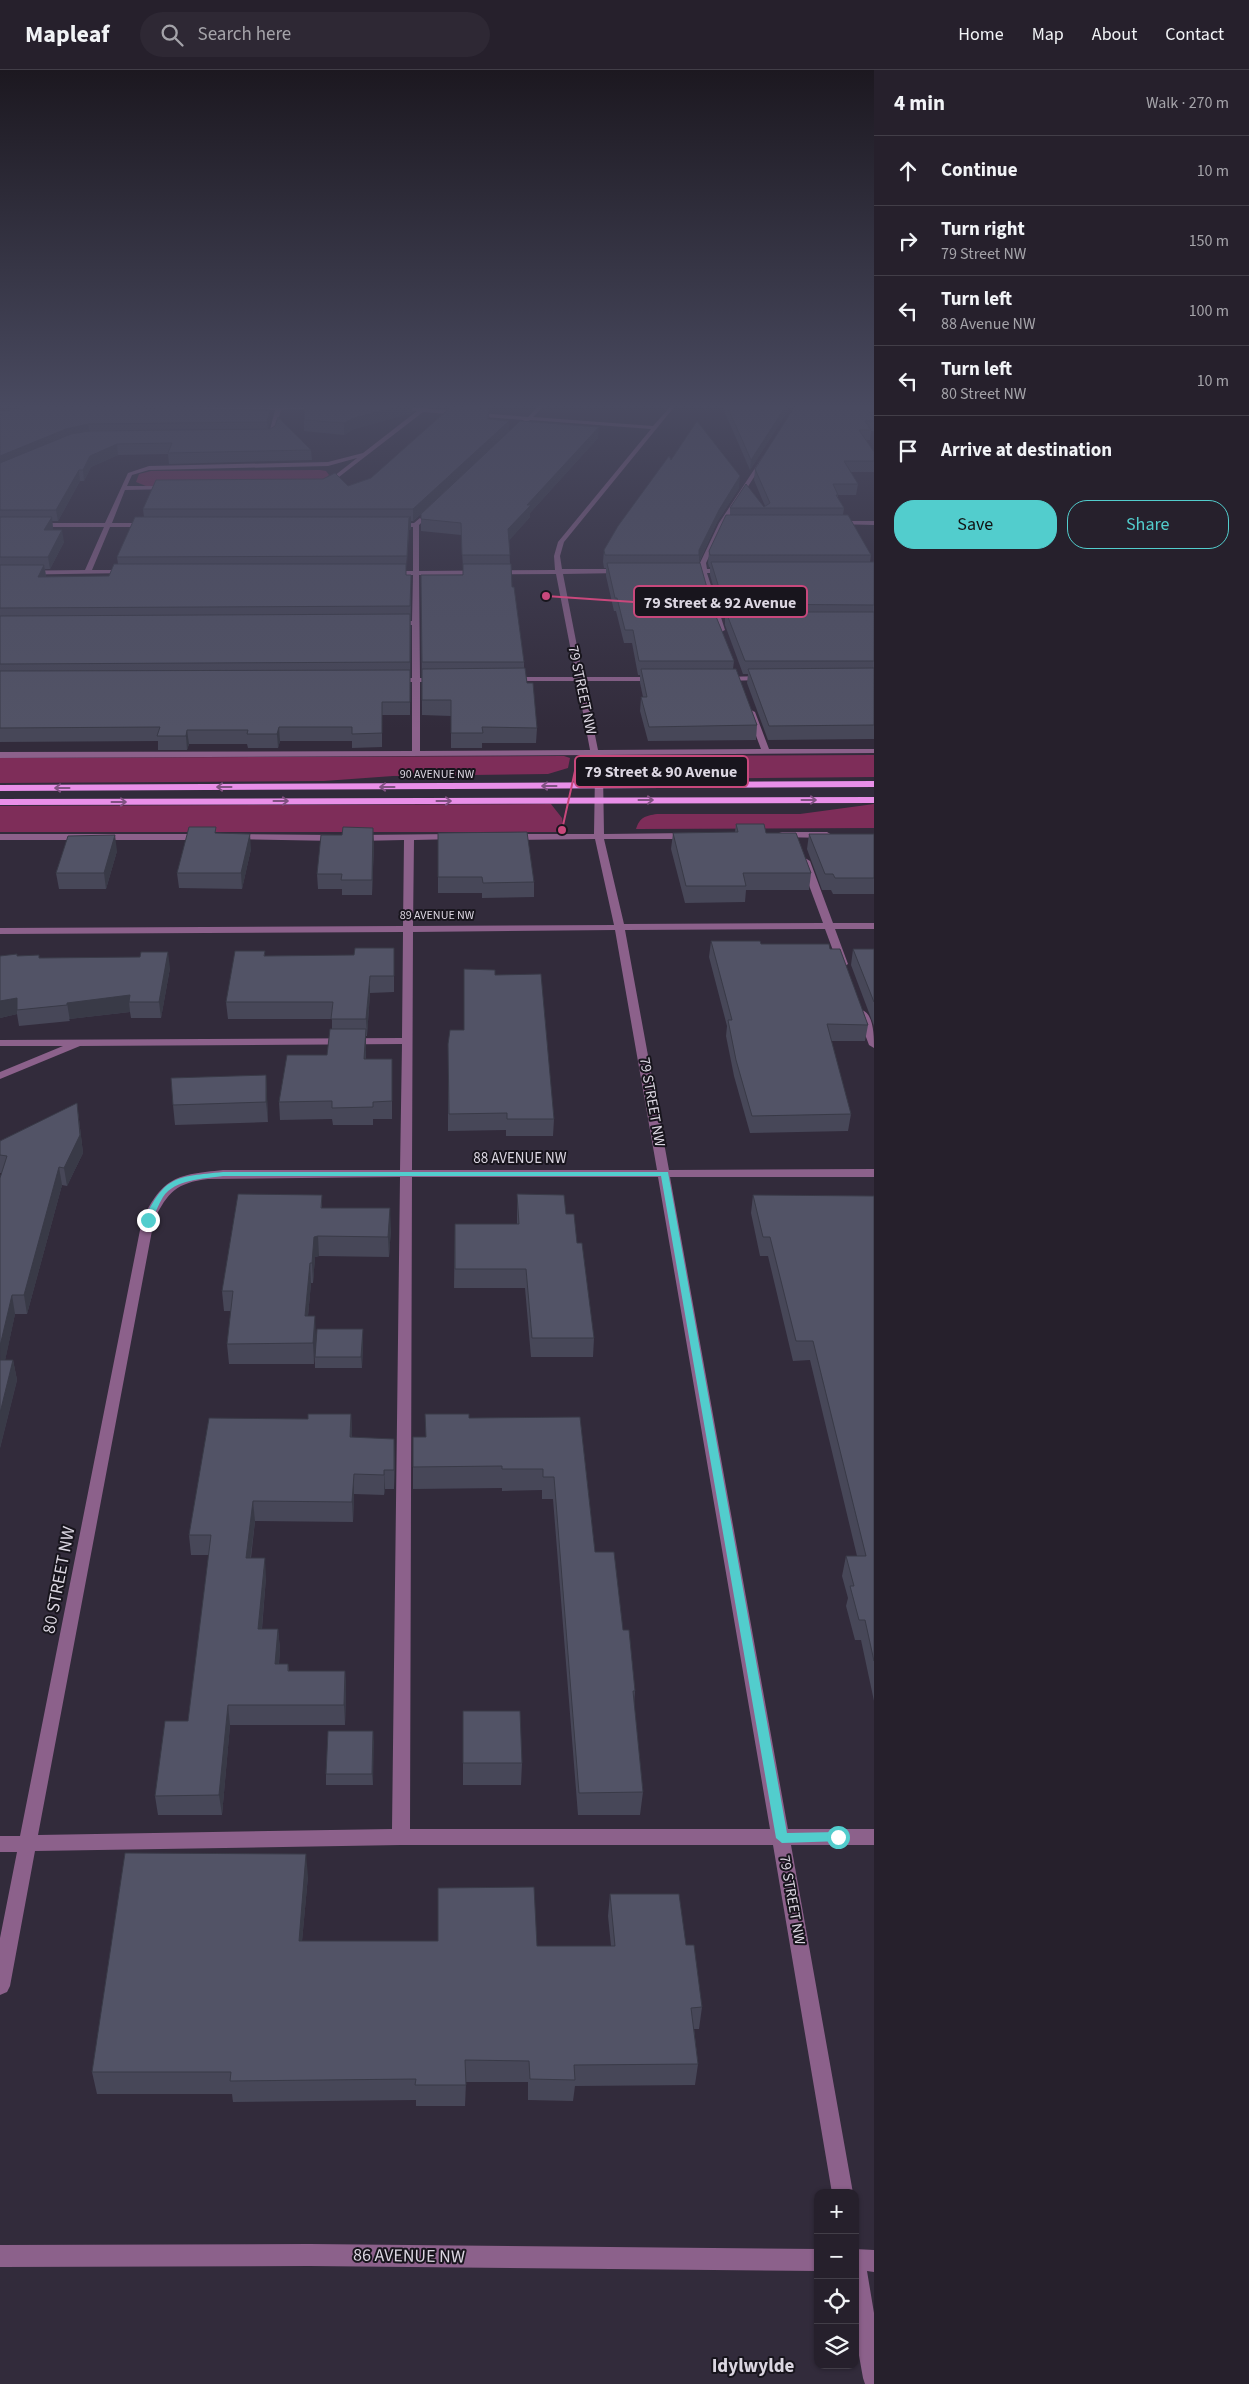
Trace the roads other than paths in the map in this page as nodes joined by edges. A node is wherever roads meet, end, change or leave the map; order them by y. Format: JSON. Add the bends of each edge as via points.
{"nodes":[{"id":1,"x":112,"y":514,"type":"edge"},
{"id":2,"x":428,"y":514,"type":"edge"},
{"id":3,"x":583,"y":514,"type":"edge"},
{"id":4,"x":728,"y":514,"type":"edge"},
{"id":5,"x":722,"y":523,"type":"junction"},
{"id":6,"x":732,"y":523,"type":"edge"},
{"id":7,"x":830,"y":523,"type":"edge"},
{"id":8,"x":874,"y":523,"type":"edge"},
{"id":9,"x":29,"y":525,"type":"edge"},
{"id":10,"x":108,"y":525,"type":"junction"},
{"id":11,"x":159,"y":525,"type":"edge"},
{"id":12,"x":387,"y":525,"type":"edge"},
{"id":13,"x":416,"y":525,"type":"junction"},
{"id":14,"x":629,"y":571,"type":"edge"},
{"id":15,"x":676,"y":571,"type":"edge"},
{"id":16,"x":704,"y":571,"type":"junction"},
{"id":17,"x":732,"y":571,"type":"edge"},
{"id":18,"x":88,"y":572,"type":"junction"},
{"id":19,"x":138,"y":572,"type":"edge"},
{"id":20,"x":386,"y":572,"type":"edge"},
{"id":21,"x":416,"y":572,"type":"junction"},
{"id":22,"x":559,"y":572,"type":"junction"},
{"id":23,"x":0,"y":573,"type":"edge"},
{"id":24,"x":718,"y":621,"type":"junction"},
{"id":25,"x":728,"y":621,"type":"edge"},
{"id":26,"x":386,"y":623,"type":"edge"},
{"id":27,"x":415,"y":623,"type":"junction"},
{"id":28,"x":723,"y":637,"type":"edge"},
{"id":29,"x":735,"y":668,"type":"edge"},
{"id":30,"x":738,"y":678,"type":"junction"},
{"id":31,"x":768,"y":678,"type":"edge"},
{"id":32,"x":502,"y":679,"type":"edge"},
{"id":33,"x":578,"y":679,"type":"junction"},
{"id":34,"x":663,"y":679,"type":"edge"},
{"id":35,"x":710,"y":679,"type":"edge"},
{"id":36,"x":385,"y":680,"type":"edge"},
{"id":37,"x":415,"y":680,"type":"junction"},
{"id":38,"x":444,"y":680,"type":"edge"},
{"id":39,"x":742,"y":687,"type":"edge"},
{"id":40,"x":748,"y":706,"type":"edge"},
{"id":41,"x":874,"y":751,"type":"edge"},
{"id":42,"x":766,"y":752,"type":"junction"},
{"id":43,"x":416,"y":753,"type":"junction"},
{"id":44,"x":595,"y":753,"type":"junction"},
{"id":45,"x":0,"y":755,"type":"edge"},
{"id":46,"x":874,"y":784,"type":"edge"},
{"id":47,"x":0,"y":788,"type":"edge"},
{"id":48,"x":598,"y":793,"type":"junction"},
{"id":49,"x":874,"y":800,"type":"edge"},
{"id":50,"x":0,"y":802,"type":"edge"},
{"id":51,"x":776,"y":835,"type":"edge"},
{"id":52,"x":835,"y":835,"type":"edge"},
{"id":53,"x":0,"y":836,"type":"edge"},
{"id":54,"x":598,"y":836,"type":"junction"},
{"id":55,"x":700,"y":836,"type":"edge"},
{"id":56,"x":467,"y":837,"type":"edge"},
{"id":57,"x":506,"y":837,"type":"edge"},
{"id":58,"x":409,"y":838,"type":"junction"},
{"id":59,"x":798,"y":844,"type":"junction"},
{"id":60,"x":829,"y":926,"type":"junction"},
{"id":61,"x":874,"y":926,"type":"edge"},
{"id":62,"x":620,"y":927,"type":"junction"},
{"id":63,"x":410,"y":928,"type":"junction"},
{"id":64,"x":0,"y":931,"type":"edge"},
{"id":65,"x":848,"y":978,"type":"edge"},
{"id":66,"x":858,"y":1004,"type":"edge"},
{"id":67,"x":407,"y":1041,"type":"junction"},
{"id":68,"x":873,"y":1041,"type":"edge"},
{"id":69,"x":82,"y":1042,"type":"junction"},
{"id":70,"x":0,"y":1043,"type":"edge"},
{"id":71,"x":0,"y":1076,"type":"edge"},
{"id":72,"x":665,"y":1173,"type":"junction"},
{"id":73,"x":874,"y":1173,"type":"edge"},
{"id":74,"x":406,"y":1175,"type":"junction"},
{"id":75,"x":168,"y":1186,"type":"joint"},
{"id":76,"x":401,"y":1836,"type":"junction"},
{"id":77,"x":874,"y":1837,"type":"edge"},
{"id":78,"x":782,"y":1838,"type":"junction"},
{"id":79,"x":29,"y":1843,"type":"junction"},
{"id":80,"x":0,"y":1844,"type":"edge"},
{"id":81,"x":0,"y":1986,"type":"edge"},
{"id":82,"x":842,"y":2189,"type":"edge"},
{"id":83,"x":0,"y":2256,"type":"edge"},
{"id":84,"x":814,"y":2260,"type":"edge"},
{"id":85,"x":859,"y":2260,"type":"edge"},
{"id":86,"x":874,"y":2261,"type":"edge"},
{"id":87,"x":857,"y":2279,"type":"edge"},
{"id":88,"x":874,"y":2378,"type":"edge"}],
"edges":[{"from":1,"to":10,"type":"street"},
{"from":2,"to":13,"type":"street"},
{"from":3,"to":22,"type":"street","name":"79 STREET NW","via":[[560,542],[557,556]]},
{"from":4,"to":5,"type":"street"},
{"from":5,"to":6,"type":"street"},
{"from":5,"to":16,"type":"street","via":[[703,563]]},
{"from":7,"to":8,"type":"street"},
{"from":9,"to":10,"type":"street"},
{"from":10,"to":11,"type":"street"},
{"from":10,"to":18,"type":"street"},
{"from":12,"to":13,"type":"street"},
{"from":13,"to":21,"type":"street"},
{"from":14,"to":22,"type":"street"},
{"from":15,"to":16,"type":"street"},
{"from":16,"to":17,"type":"street"},
{"from":16,"to":24,"type":"street"},
{"from":18,"to":19,"type":"street"},
{"from":18,"to":23,"type":"street"},
{"from":20,"to":21,"type":"street"},
{"from":21,"to":22,"type":"street"},
{"from":21,"to":27,"type":"street"},
{"from":22,"to":33,"type":"street","name":"79 STREET NW"},
{"from":24,"to":25,"type":"street"},
{"from":24,"to":28,"type":"street"},
{"from":26,"to":27,"type":"street"},
{"from":27,"to":37,"type":"street"},
{"from":29,"to":30,"type":"street"},
{"from":30,"to":31,"type":"street"},
{"from":30,"to":35,"type":"street"},
{"from":30,"to":39,"type":"street"},
{"from":32,"to":33,"type":"street"},
{"from":33,"to":34,"type":"street"},
{"from":33,"to":44,"type":"street","name":"79 STREET NW"},
{"from":36,"to":37,"type":"street"},
{"from":37,"to":38,"type":"street"},
{"from":37,"to":43,"type":"street"},
{"from":40,"to":42,"type":"street"},
{"from":41,"to":42,"type":"street"},
{"from":42,"to":44,"type":"street"},
{"from":43,"to":44,"type":"street"},
{"from":43,"to":45,"type":"street"},
{"from":44,"to":48,"type":"street","name":"79 STREET NW"},
{"from":46,"to":48,"type":"main road","name":"90 AVENUE NW"},
{"from":48,"to":47,"type":"main road","name":"90 AVENUE NW","one_way":true},
{"from":48,"to":49,"type":"main road","name":"90 AVENUE NW","one_way":true},
{"from":50,"to":48,"type":"main road","name":"90 AVENUE NW","one_way":true},
{"from":48,"to":54,"type":"street","name":"79 STREET NW"},
{"from":51,"to":59,"type":"street"},
{"from":52,"to":59,"type":"street"},
{"from":53,"to":58,"type":"street"},
{"from":54,"to":55,"type":"street"},
{"from":54,"to":57,"type":"street"},
{"from":54,"to":62,"type":"street","name":"79 STREET NW"},
{"from":56,"to":58,"type":"street"},
{"from":58,"to":63,"type":"street"},
{"from":59,"to":60,"type":"street"},
{"from":60,"to":61,"type":"street","name":"89 AVENUE NW"},
{"from":60,"to":62,"type":"street","name":"89 AVENUE NW"},
{"from":60,"to":65,"type":"street"},
{"from":62,"to":63,"type":"street","name":"89 AVENUE NW"},
{"from":62,"to":72,"type":"street","name":"79 STREET NW"},
{"from":63,"to":64,"type":"street","name":"89 AVENUE NW"},
{"from":63,"to":67,"type":"street"},
{"from":66,"to":68,"type":"street"},
{"from":67,"to":69,"type":"street"},
{"from":67,"to":74,"type":"street"},
{"from":69,"to":70,"type":"street"},
{"from":69,"to":71,"type":"street"},
{"from":72,"to":73,"type":"street","name":"88 AVENUE NW"},
{"from":72,"to":74,"type":"street","name":"88 AVENUE NW"},
{"from":72,"to":78,"type":"street","name":"79 STREET NW"},
{"from":74,"to":75,"type":"street","name":"88 AVENUE NW","via":[[223,1174],[191,1178]]},
{"from":74,"to":76,"type":"street"},
{"from":75,"to":79,"type":"street","name":"80 STREET NW","via":[[148,1220]]},
{"from":76,"to":78,"type":"street"},
{"from":76,"to":79,"type":"street"},
{"from":77,"to":78,"type":"street"},
{"from":78,"to":82,"type":"street","name":"79 STREET NW"},
{"from":79,"to":80,"type":"street"},
{"from":79,"to":81,"type":"street","name":"80 STREET NW"},
{"from":83,"to":84,"type":"street","name":"86 AVENUE NW","via":[[319,2255]]},
{"from":85,"to":86,"type":"street"},
{"from":87,"to":88,"type":"street"}]}
